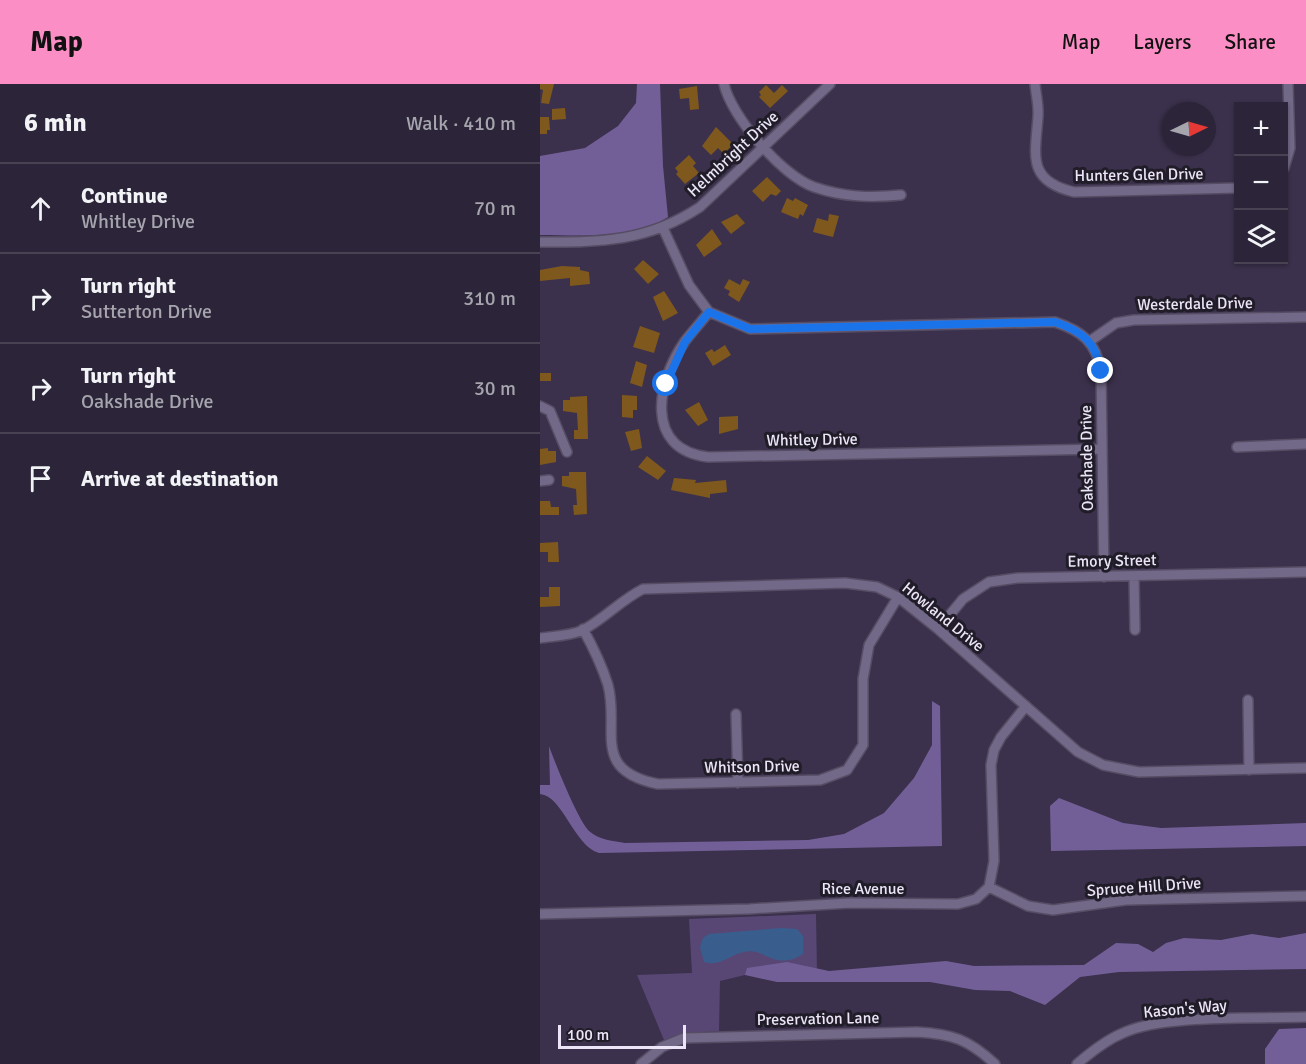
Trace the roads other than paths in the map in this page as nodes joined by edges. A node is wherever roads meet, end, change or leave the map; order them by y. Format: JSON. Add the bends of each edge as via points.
{"nodes":[{"id":1,"x":724,"y":84,"type":"edge"},
{"id":2,"x":830,"y":84,"type":"edge"},
{"id":3,"x":1035,"y":84,"type":"edge"},
{"id":4,"x":1288,"y":84,"type":"edge"},
{"id":5,"x":763,"y":147,"type":"junction"},
{"id":6,"x":1288,"y":156,"type":"edge"},
{"id":7,"x":1234,"y":188,"type":"edge"},
{"id":8,"x":901,"y":195,"type":"dead end"},
{"id":9,"x":663,"y":228,"type":"junction"},
{"id":10,"x":540,"y":242,"type":"edge"},
{"id":11,"x":709,"y":312,"type":"junction"},
{"id":12,"x":1306,"y":317,"type":"edge"},
{"id":13,"x":1090,"y":340,"type":"junction"},
{"id":14,"x":540,"y":406,"type":"edge"},
{"id":15,"x":1306,"y":444,"type":"edge"},
{"id":16,"x":1237,"y":447,"type":"dead end"},
{"id":17,"x":1102,"y":449,"type":"junction"},
{"id":18,"x":567,"y":452,"type":"dead end"},
{"id":19,"x":1306,"y":572,"type":"edge"},
{"id":20,"x":1134,"y":576,"type":"junction"},
{"id":21,"x":1104,"y":577,"type":"junction"},
{"id":22,"x":898,"y":597,"type":"junction"},
{"id":23,"x":938,"y":629,"type":"junction"},
{"id":24,"x":584,"y":630,"type":"junction"},
{"id":25,"x":1135,"y":630,"type":"dead end"},
{"id":26,"x":540,"y":638,"type":"edge"},
{"id":27,"x":1248,"y":700,"type":"dead end"},
{"id":28,"x":1026,"y":706,"type":"junction"},
{"id":29,"x":736,"y":714,"type":"dead end"},
{"id":30,"x":1306,"y":768,"type":"edge"},
{"id":31,"x":1249,"y":770,"type":"junction"},
{"id":32,"x":738,"y":783,"type":"junction"},
{"id":33,"x":989,"y":887,"type":"junction"},
{"id":34,"x":1306,"y":896,"type":"edge"},
{"id":35,"x":540,"y":914,"type":"edge"},
{"id":36,"x":1306,"y":1017,"type":"edge"},
{"id":37,"x":641,"y":1064,"type":"edge"},
{"id":38,"x":995,"y":1064,"type":"edge"},
{"id":39,"x":1077,"y":1064,"type":"edge"}],
"edges":[{"from":1,"to":5,"type":"street","via":[[744,125]]},
{"from":2,"to":5,"type":"street","name":"Helmbright Drive"},
{"from":3,"to":7,"type":"street","name":"Hunters Glen Drive","via":[[1036,165],[1043,178],[1057,188],[1074,192]]},
{"from":4,"to":6,"type":"street"},
{"from":5,"to":8,"type":"street","via":[[811,186],[852,197]]},
{"from":5,"to":9,"type":"street","name":"Helmbright Drive","via":[[700,207]]},
{"from":9,"to":10,"type":"street","name":"Helmbright Drive","via":[[625,239]]},
{"from":9,"to":11,"type":"street","via":[[689,285]]},
{"from":11,"to":13,"type":"street","via":[[750,329],[1055,322],[1074,328]]},
{"from":11,"to":17,"type":"street","name":"Whitley Drive","via":[[675,360],[660,411],[665,431],[677,447],[692,455]]},
{"from":12,"to":13,"type":"street","name":"Westerdale Drive","via":[[1134,320],[1116,323]]},
{"from":13,"to":17,"type":"street","name":"Oakshade Drive","via":[[1101,371]]},
{"from":14,"to":18,"type":"street","via":[[550,411]]},
{"from":15,"to":16,"type":"street"},
{"from":17,"to":21,"type":"street","name":"Oakshade Drive"},
{"from":19,"to":20,"type":"street","name":"Emory Street"},
{"from":20,"to":21,"type":"street","name":"Emory Street"},
{"from":20,"to":25,"type":"street"},
{"from":21,"to":23,"type":"street","name":"Emory Street","via":[[989,582],[963,599]]},
{"from":22,"to":23,"type":"street","name":"Howland Drive"},
{"from":22,"to":24,"type":"street","name":"Howland Drive","via":[[877,587],[845,583],[643,589],[626,597]]},
{"from":22,"to":32,"type":"street","name":"Whitson Drive","via":[[869,645],[863,679],[863,745],[847,770],[820,780]]},
{"from":23,"to":28,"type":"street","name":"Howland Drive"},
{"from":24,"to":26,"type":"street","name":"Howland Drive"},
{"from":24,"to":32,"type":"street","name":"Whitson Drive","via":[[608,687],[611,749],[619,765],[636,780],[658,784]]},
{"from":27,"to":31,"type":"street"},
{"from":28,"to":31,"type":"street","name":"Howland Drive","via":[[1078,752],[1103,765],[1139,772]]},
{"from":28,"to":33,"type":"street","via":[[994,750],[994,861]]},
{"from":29,"to":32,"type":"street"},
{"from":30,"to":31,"type":"street","name":"Howland Drive"},
{"from":33,"to":34,"type":"street","name":"Spruce Hill Drive","via":[[1028,906],[1053,910],[1126,900]]},
{"from":33,"to":35,"type":"street","name":"Rice Avenue","via":[[976,899],[958,904],[850,903]]},
{"from":36,"to":39,"type":"street","name":"Kason's Way","via":[[1152,1024],[1124,1032]]},
{"from":37,"to":38,"type":"street","name":"Preservation Lane","via":[[662,1047],[684,1038],[917,1032],[958,1037]]}]}
